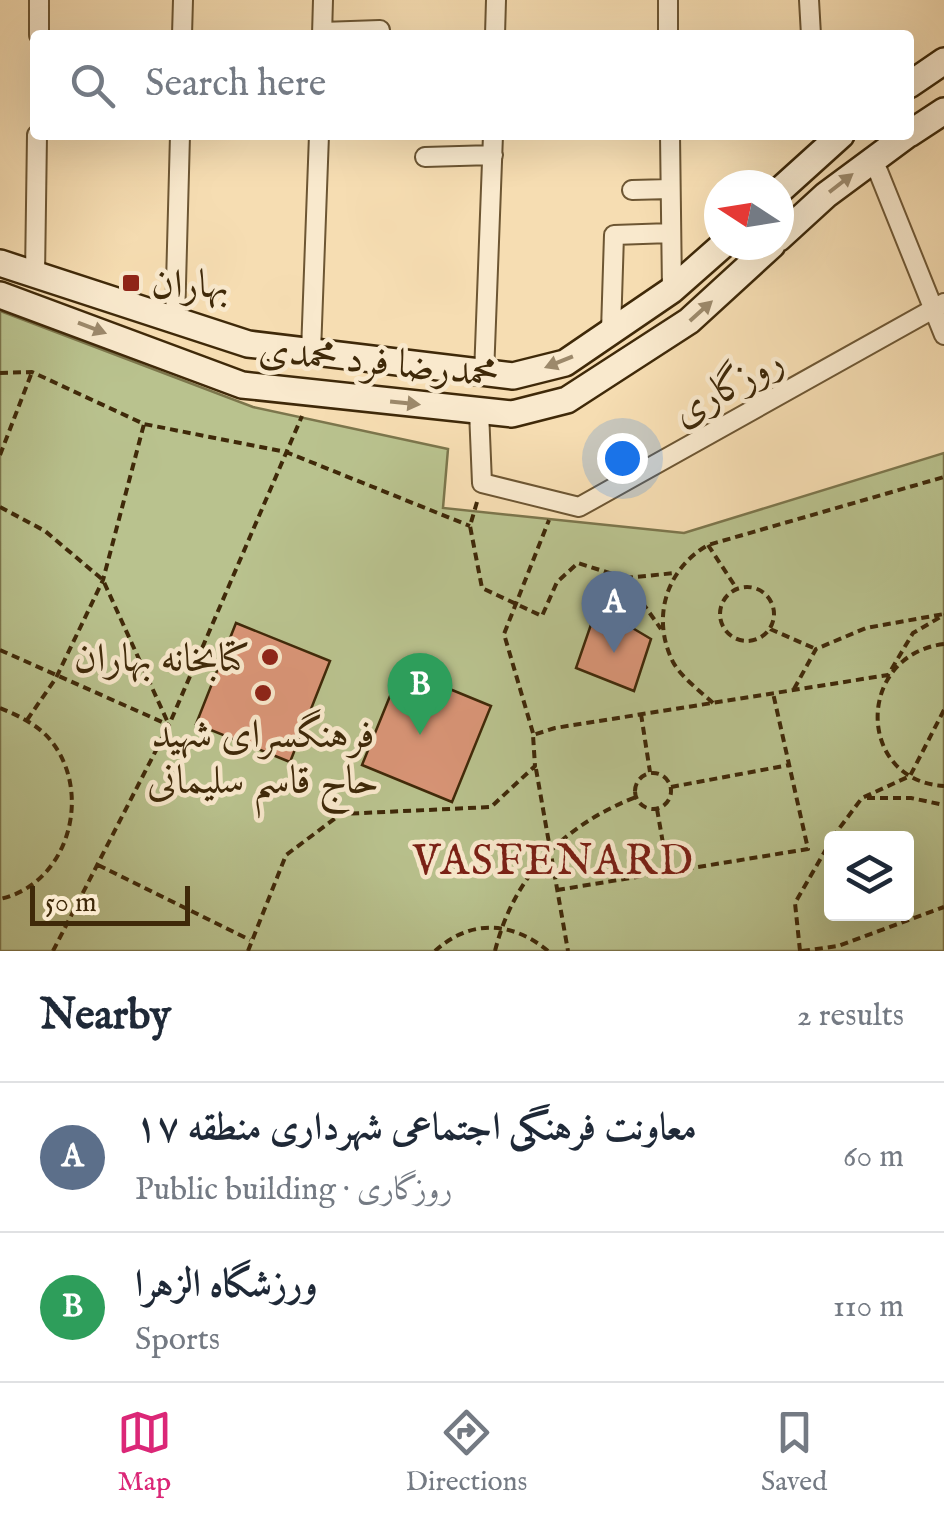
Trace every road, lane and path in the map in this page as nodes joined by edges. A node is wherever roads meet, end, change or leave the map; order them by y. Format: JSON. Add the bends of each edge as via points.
{"nodes":[{"id":1,"x":39,"y":0,"type":"edge"},
{"id":2,"x":183,"y":0,"type":"edge"},
{"id":3,"x":322,"y":0,"type":"edge"},
{"id":4,"x":496,"y":0,"type":"edge"},
{"id":5,"x":668,"y":0,"type":"edge"},
{"id":6,"x":809,"y":0,"type":"edge"},
{"id":7,"x":38,"y":30,"type":"edge"},
{"id":8,"x":182,"y":30,"type":"edge"},
{"id":9,"x":322,"y":30,"type":"edge"},
{"id":10,"x":496,"y":30,"type":"edge"},
{"id":11,"x":668,"y":30,"type":"edge"},
{"id":12,"x":810,"y":30,"type":"edge"},
{"id":13,"x":944,"y":61,"type":"edge"},
{"id":14,"x":914,"y":82,"type":"edge"},
{"id":15,"x":944,"y":111,"type":"edge"},
{"id":16,"x":914,"y":130,"type":"edge"},
{"id":17,"x":37,"y":140,"type":"edge"},
{"id":18,"x":180,"y":140,"type":"edge"},
{"id":19,"x":319,"y":140,"type":"edge"},
{"id":20,"x":493,"y":140,"type":"edge"},
{"id":21,"x":670,"y":140,"type":"edge"},
{"id":22,"x":900,"y":140,"type":"edge"},
{"id":23,"x":815,"y":144,"type":"edge"},
{"id":24,"x":492,"y":155,"type":"junction"},
{"id":25,"x":425,"y":157,"type":"dead end"},
{"id":26,"x":794,"y":171,"type":"edge"},
{"id":27,"x":878,"y":171,"type":"dead end"},
{"id":28,"x":670,"y":189,"type":"junction"},
{"id":29,"x":632,"y":190,"type":"dead end"},
{"id":30,"x":794,"y":224,"type":"edge"},
{"id":31,"x":671,"y":233,"type":"junction"},
{"id":32,"x":705,"y":260,"type":"edge"},
{"id":33,"x":756,"y":260,"type":"edge"},
{"id":34,"x":0,"y":263,"type":"edge"},
{"id":35,"x":35,"y":275,"type":"junction"},
{"id":36,"x":672,"y":290,"type":"junction"},
{"id":37,"x":0,"y":295,"type":"edge"},
{"id":38,"x":939,"y":306,"type":"edge"},
{"id":39,"x":175,"y":320,"type":"junction"},
{"id":40,"x":612,"y":331,"type":"junction"},
{"id":41,"x":944,"y":335,"type":"edge"},
{"id":42,"x":311,"y":352,"type":"junction"},
{"id":43,"x":0,"y":372,"type":"edge"},
{"id":44,"x":32,"y":372,"type":"junction"},
{"id":45,"x":484,"y":375,"type":"junction"},
{"id":46,"x":312,"y":392,"type":"junction"},
{"id":47,"x":479,"y":411,"type":"junction"},
{"id":48,"x":144,"y":424,"type":"junction"},
{"id":49,"x":286,"y":452,"type":"junction"},
{"id":50,"x":0,"y":455,"type":"edge"},
{"id":51,"x":944,"y":477,"type":"edge"},
{"id":52,"x":482,"y":484,"type":"junction"},
{"id":53,"x":556,"y":502,"type":"junction"},
{"id":54,"x":0,"y":507,"type":"edge"},
{"id":55,"x":470,"y":526,"type":"junction"},
{"id":56,"x":708,"y":544,"type":"junction"},
{"id":57,"x":676,"y":573,"type":"junction"},
{"id":58,"x":625,"y":578,"type":"junction"},
{"id":59,"x":103,"y":580,"type":"junction"},
{"id":60,"x":737,"y":590,"type":"junction"},
{"id":61,"x":516,"y":604,"type":"junction"},
{"id":62,"x":944,"y":615,"type":"edge"},
{"id":63,"x":770,"y":629,"type":"junction"},
{"id":64,"x":663,"y":632,"type":"junction"},
{"id":65,"x":944,"y":644,"type":"edge"},
{"id":66,"x":816,"y":649,"type":"junction"},
{"id":67,"x":0,"y":650,"type":"edge"},
{"id":68,"x":888,"y":675,"type":"junction"},
{"id":69,"x":56,"y":678,"type":"junction"},
{"id":70,"x":794,"y":690,"type":"junction"},
{"id":71,"x":774,"y":693,"type":"junction"},
{"id":72,"x":713,"y":703,"type":"junction"},
{"id":73,"x":0,"y":708,"type":"edge"},
{"id":74,"x":944,"y":710,"type":"edge"},
{"id":75,"x":641,"y":714,"type":"junction"},
{"id":76,"x":28,"y":720,"type":"junction"},
{"id":77,"x":170,"y":725,"type":"junction"},
{"id":78,"x":534,"y":735,"type":"junction"},
{"id":79,"x":790,"y":765,"type":"junction"},
{"id":80,"x":535,"y":766,"type":"junction"},
{"id":81,"x":650,"y":772,"type":"junction"},
{"id":82,"x":910,"y":776,"type":"junction"},
{"id":83,"x":944,"y":786,"type":"edge"},
{"id":84,"x":671,"y":787,"type":"junction"},
{"id":85,"x":636,"y":797,"type":"junction"},
{"id":86,"x":862,"y":798,"type":"junction"},
{"id":87,"x":944,"y":805,"type":"edge"},
{"id":88,"x":657,"y":809,"type":"junction"},
{"id":89,"x":838,"y":831,"type":"edge"},
{"id":90,"x":550,"y":848,"type":"junction"},
{"id":91,"x":824,"y":853,"type":"edge"},
{"id":92,"x":98,"y":864,"type":"junction"},
{"id":93,"x":668,"y":872,"type":"junction"},
{"id":94,"x":558,"y":890,"type":"junction"},
{"id":95,"x":0,"y":899,"type":"edge"},
{"id":96,"x":944,"y":907,"type":"edge"},
{"id":97,"x":502,"y":927,"type":"junction"},
{"id":98,"x":252,"y":941,"type":"junction"},
{"id":99,"x":53,"y":951,"type":"edge"},
{"id":100,"x":248,"y":951,"type":"edge"},
{"id":101,"x":435,"y":951,"type":"edge"},
{"id":102,"x":495,"y":951,"type":"edge"},
{"id":103,"x":548,"y":951,"type":"edge"},
{"id":104,"x":568,"y":951,"type":"edge"},
{"id":105,"x":801,"y":951,"type":"edge"}],
"edges":[{"from":1,"to":7,"type":"street"},
{"from":2,"to":8,"type":"street"},
{"from":3,"to":9,"type":"street"},
{"from":4,"to":10,"type":"street"},
{"from":5,"to":11,"type":"street"},
{"from":6,"to":12,"type":"street"},
{"from":13,"to":14,"type":"main road"},
{"from":15,"to":16,"type":"main road"},
{"from":17,"to":35,"type":"street"},
{"from":18,"to":39,"type":"street"},
{"from":19,"to":42,"type":"street"},
{"from":20,"to":24,"type":"street"},
{"from":21,"to":28,"type":"street"},
{"from":30,"to":22,"type":"main road","one_way":true},
{"from":23,"to":26,"type":"main road"},
{"from":24,"to":25,"type":"street"},
{"from":24,"to":45,"type":"street"},
{"from":27,"to":38,"type":"street"},
{"from":28,"to":29,"type":"street"},
{"from":28,"to":31,"type":"street"},
{"from":31,"to":36,"type":"street"},
{"from":31,"to":40,"type":"street","via":[[614,235]]},
{"from":32,"to":36,"type":"main road","name":"محمدرضا فرد محمدی"},
{"from":47,"to":33,"type":"main road","name":"محمدرضا فرد محمدی","one_way":true,"via":[[512,414],[567,400],[689,322]]},
{"from":34,"to":35,"type":"main road","name":"محمدرضا فرد محمدی"},
{"from":35,"to":39,"type":"main road","name":"محمدرضا فرد محمدی"},
{"from":36,"to":40,"type":"main road","name":"محمدرضا فرد محمدی"},
{"from":37,"to":46,"type":"main road","name":"محمدرضا فرد محمدی","one_way":true,"via":[[242,385]]},
{"from":38,"to":41,"type":"street"},
{"from":38,"to":53,"type":"street","name":"روزگاری","via":[[579,508]]},
{"from":39,"to":42,"type":"main road","name":"محمدرضا فرد محمدی","via":[[248,344]]},
{"from":40,"to":45,"type":"main road","name":"محمدرضا فرد محمدی","one_way":true,"via":[[564,362],[514,376]]},
{"from":42,"to":45,"type":"main road","name":"محمدرضا فرد محمدی"},
{"from":43,"to":44,"type":"path"},
{"from":44,"to":48,"type":"path"},
{"from":44,"to":50,"type":"path"},
{"from":46,"to":47,"type":"main road","name":"محمدرضا فرد محمدی","one_way":true},
{"from":46,"to":49,"type":"path"},
{"from":47,"to":52,"type":"street"},
{"from":48,"to":49,"type":"path"},
{"from":48,"to":59,"type":"path"},
{"from":49,"to":55,"type":"path"},
{"from":49,"to":77,"type":"path"},
{"from":51,"to":56,"type":"path"},
{"from":52,"to":53,"type":"street","name":"روزگاری"},
{"from":52,"to":55,"type":"path"},
{"from":53,"to":61,"type":"path"},
{"from":54,"to":59,"type":"path","via":[[45,531]]},
{"from":55,"to":61,"type":"path","via":[[482,588]]},
{"from":56,"to":57,"type":"path","via":[[684,558]]},
{"from":56,"to":60,"type":"path"},
{"from":57,"to":58,"type":"path"},
{"from":57,"to":64,"type":"path","via":[[664,598]]},
{"from":58,"to":61,"type":"path","via":[[578,563],[557,582],[542,616]]},
{"from":58,"to":64,"type":"path"},
{"from":59,"to":69,"type":"path"},
{"from":59,"to":77,"type":"path"},
{"from":60,"to":63,"type":"path","via":[[754,588],[768,597],[774,612]]},
{"from":60,"to":63,"type":"path","via":[[720,610],[724,628],[747,641]]},
{"from":61,"to":78,"type":"path","via":[[504,634]]},
{"from":62,"to":66,"type":"path","via":[[866,628]]},
{"from":62,"to":68,"type":"path","via":[[914,633]]},
{"from":63,"to":66,"type":"path"},
{"from":64,"to":72,"type":"path","via":[[674,666]]},
{"from":65,"to":68,"type":"path","via":[[906,657]]},
{"from":66,"to":70,"type":"path"},
{"from":67,"to":69,"type":"path"},
{"from":68,"to":70,"type":"path"},
{"from":68,"to":82,"type":"path","via":[[876,719],[887,751]]},
{"from":69,"to":76,"type":"path"},
{"from":69,"to":77,"type":"path"},
{"from":70,"to":71,"type":"path"},
{"from":71,"to":72,"type":"path"},
{"from":71,"to":79,"type":"path"},
{"from":72,"to":75,"type":"path"},
{"from":73,"to":76,"type":"path"},
{"from":74,"to":82,"type":"path"},
{"from":75,"to":78,"type":"path"},
{"from":75,"to":81,"type":"path"},
{"from":76,"to":95,"type":"path","via":[[52,741],[67,768],[70,831],[34,883]]},
{"from":77,"to":92,"type":"path"},
{"from":78,"to":80,"type":"path"},
{"from":79,"to":84,"type":"path"},
{"from":79,"to":93,"type":"path","via":[[808,849]]},
{"from":80,"to":90,"type":"path"},
{"from":80,"to":98,"type":"path","via":[[490,806],[341,814],[286,854]]},
{"from":81,"to":84,"type":"path"},
{"from":81,"to":85,"type":"path","via":[[636,784]]},
{"from":82,"to":83,"type":"path"},
{"from":82,"to":86,"type":"path"},
{"from":84,"to":88,"type":"path","via":[[667,803]]},
{"from":85,"to":88,"type":"path"},
{"from":85,"to":90,"type":"path","via":[[604,809]]},
{"from":86,"to":87,"type":"path"},
{"from":86,"to":89,"type":"path"},
{"from":88,"to":93,"type":"path"},
{"from":90,"to":94,"type":"path"},
{"from":90,"to":97,"type":"path","via":[[512,900]]},
{"from":91,"to":105,"type":"path","via":[[795,903]]},
{"from":92,"to":98,"type":"path"},
{"from":92,"to":99,"type":"path"},
{"from":93,"to":94,"type":"path"},
{"from":94,"to":104,"type":"path"},
{"from":96,"to":105,"type":"path","via":[[838,946]]},
{"from":97,"to":101,"type":"path","via":[[478,927]]},
{"from":97,"to":102,"type":"path"},
{"from":97,"to":103,"type":"path"},
{"from":98,"to":100,"type":"path"}]}
